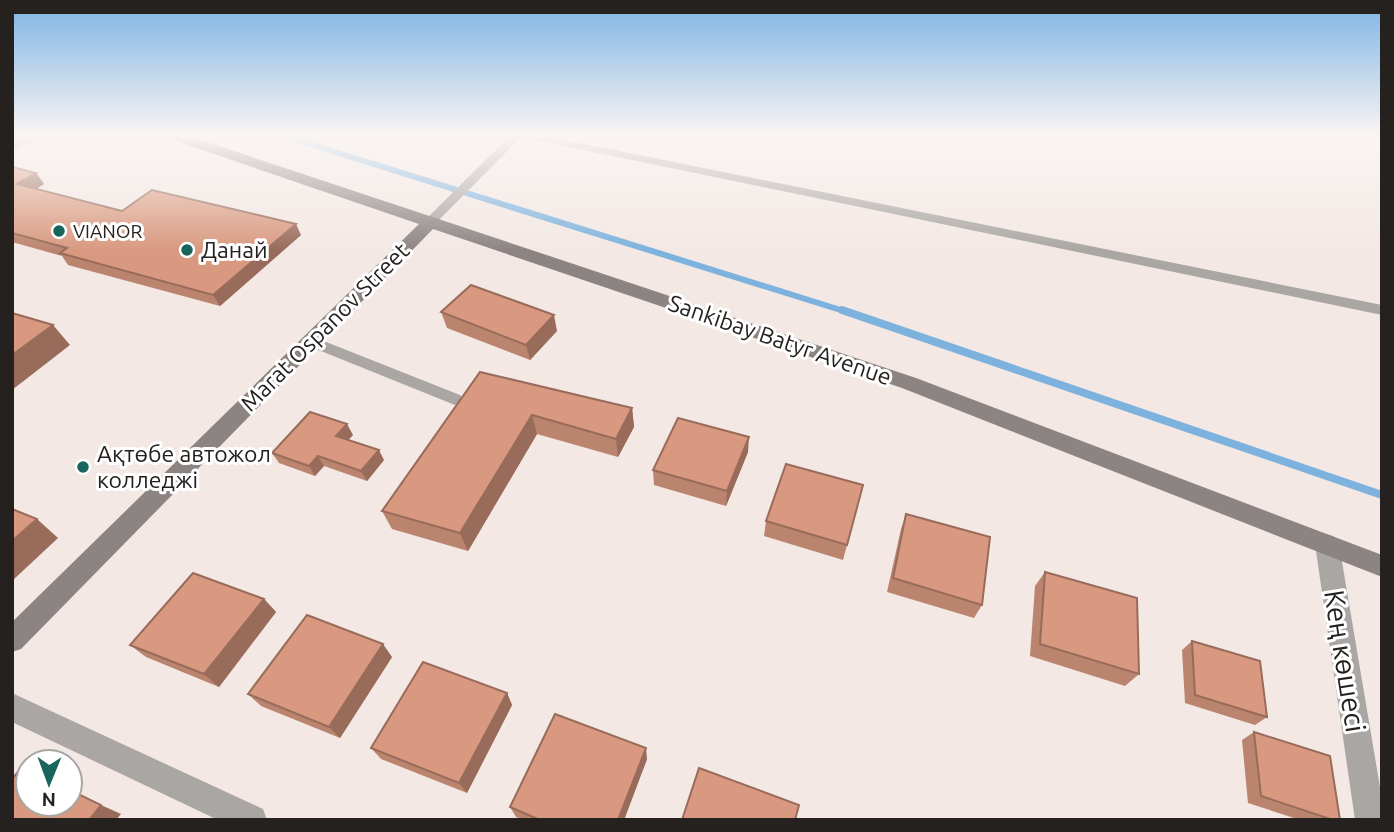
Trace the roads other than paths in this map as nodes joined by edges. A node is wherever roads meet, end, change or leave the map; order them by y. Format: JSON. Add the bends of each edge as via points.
{"nodes":[{"id":1,"x":287,"y":174,"type":"edge"},
{"id":2,"x":478,"y":174,"type":"edge"},
{"id":3,"x":715,"y":174,"type":"edge"},
{"id":4,"x":430,"y":222,"type":"junction"},
{"id":5,"x":1382,"y":310,"type":"edge"},
{"id":6,"x":311,"y":341,"type":"junction"},
{"id":7,"x":455,"y":400,"type":"dead end"},
{"id":8,"x":1326,"y":544,"type":"junction"},
{"id":9,"x":1382,"y":566,"type":"edge"},
{"id":10,"x":12,"y":640,"type":"edge"},
{"id":11,"x":12,"y":707,"type":"edge"},
{"id":12,"x":252,"y":820,"type":"edge"},
{"id":13,"x":1370,"y":820,"type":"edge"}],
"edges":[{"from":1,"to":4,"type":"main road","name":"Sankibay Batyr Avenue"},
{"from":2,"to":4,"type":"lane"},
{"from":3,"to":5,"type":"lane"},
{"from":4,"to":6,"type":"main road","name":"Marat Ospanov Street"},
{"from":4,"to":8,"type":"main road","name":"Sankibay Batyr Avenue","via":[[909,383]]},
{"from":6,"to":7,"type":"lane"},
{"from":6,"to":10,"type":"main road","name":"Marat Ospanov Street"},
{"from":8,"to":9,"type":"main road","name":"Sankibay Batyr Avenue"},
{"from":8,"to":13,"type":"street","name":"Кең көшесі"},
{"from":11,"to":12,"type":"street"}]}
